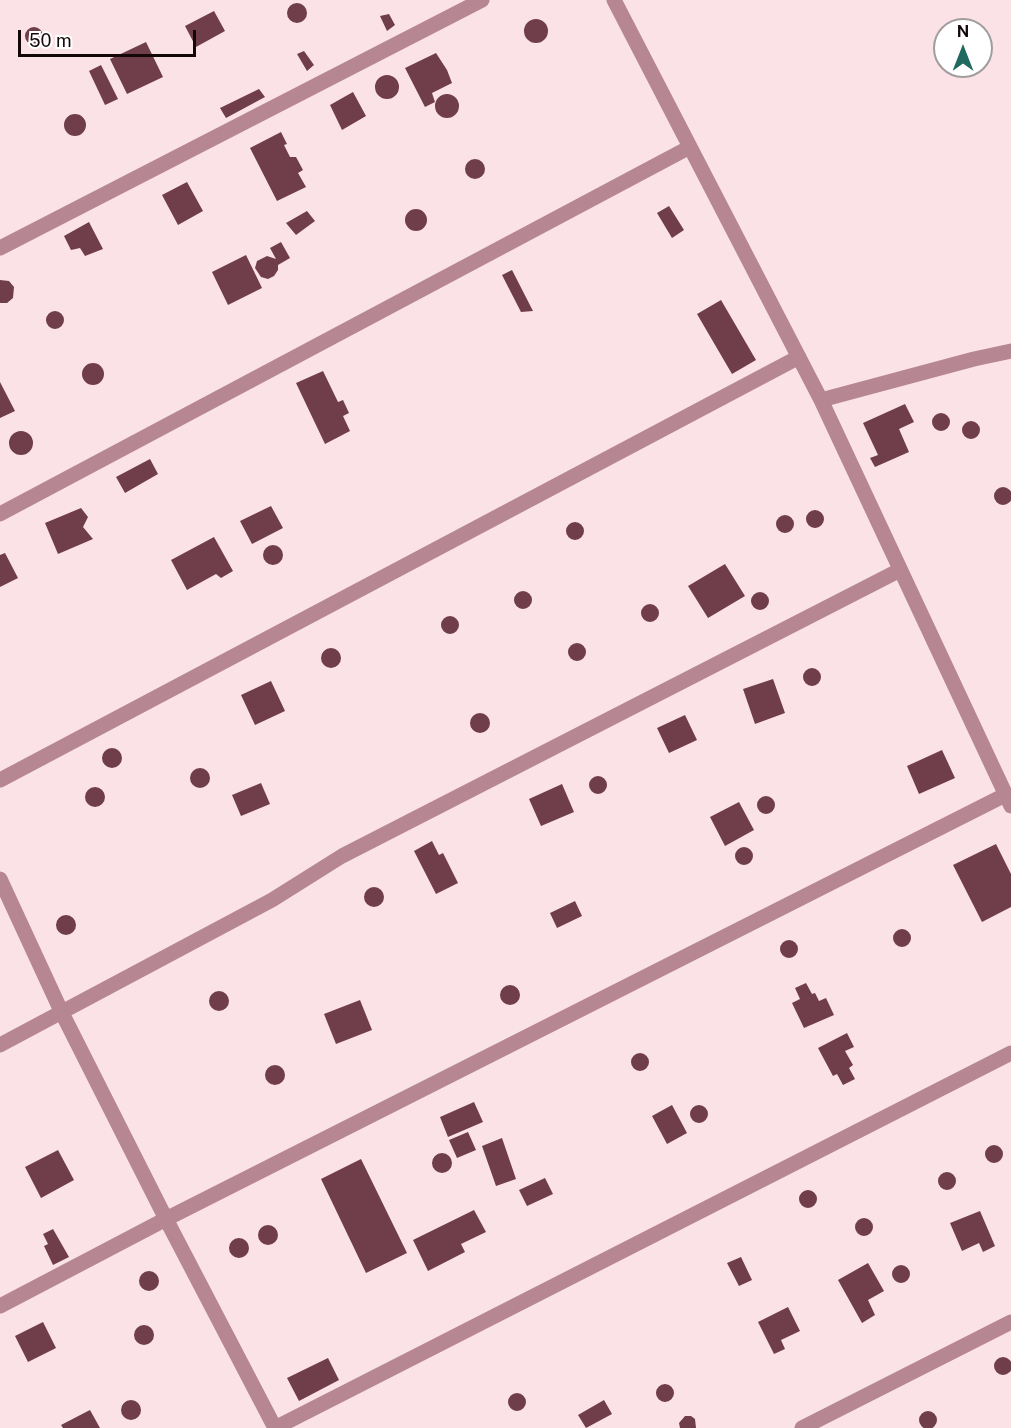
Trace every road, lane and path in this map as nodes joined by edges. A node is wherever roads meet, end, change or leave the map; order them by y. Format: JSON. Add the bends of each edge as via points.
{"nodes":[{"id":1,"x":482,"y":0,"type":"edge"},
{"id":2,"x":614,"y":0,"type":"edge"},
{"id":3,"x":690,"y":147,"type":"junction"},
{"id":4,"x":0,"y":248,"type":"edge"},
{"id":5,"x":1011,"y":351,"type":"edge"},
{"id":6,"x":799,"y":357,"type":"junction"},
{"id":7,"x":821,"y":400,"type":"junction"},
{"id":8,"x":0,"y":514,"type":"edge"},
{"id":9,"x":900,"y":570,"type":"junction"},
{"id":10,"x":0,"y":780,"type":"edge"},
{"id":11,"x":1008,"y":800,"type":"edge"},
{"id":12,"x":0,"y":879,"type":"edge"},
{"id":13,"x":62,"y":1013,"type":"junction"},
{"id":14,"x":0,"y":1045,"type":"edge"},
{"id":15,"x":1011,"y":1053,"type":"edge"},
{"id":16,"x":166,"y":1219,"type":"junction"},
{"id":17,"x":0,"y":1306,"type":"edge"},
{"id":18,"x":1011,"y":1322,"type":"edge"},
{"id":19,"x":275,"y":1428,"type":"edge"},
{"id":20,"x":802,"y":1428,"type":"edge"}],
"edges":[{"from":1,"to":4,"type":"street"},
{"from":2,"to":3,"type":"street"},
{"from":3,"to":6,"type":"street"},
{"from":3,"to":8,"type":"street"},
{"from":5,"to":7,"type":"street"},
{"from":6,"to":7,"type":"street"},
{"from":6,"to":10,"type":"street"},
{"from":7,"to":9,"type":"street"},
{"from":9,"to":11,"type":"street"},
{"from":9,"to":13,"type":"street","via":[[342,856],[272,900]]},
{"from":11,"to":16,"type":"street"},
{"from":12,"to":13,"type":"street"},
{"from":13,"to":14,"type":"street"},
{"from":13,"to":16,"type":"street"},
{"from":15,"to":19,"type":"street"},
{"from":16,"to":17,"type":"street"},
{"from":16,"to":19,"type":"street"},
{"from":18,"to":20,"type":"street"}]}
